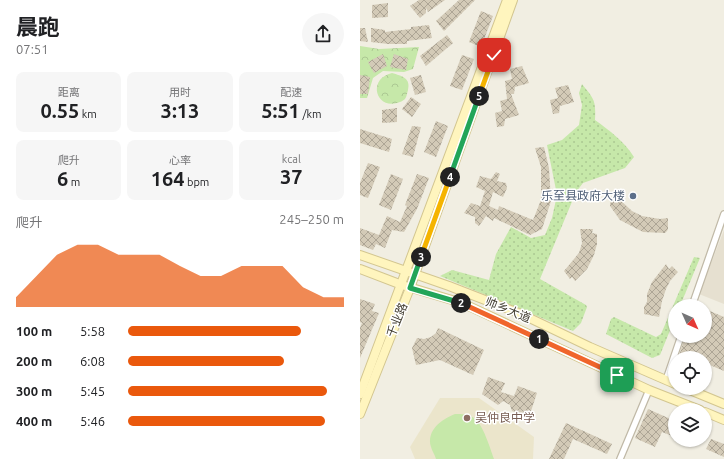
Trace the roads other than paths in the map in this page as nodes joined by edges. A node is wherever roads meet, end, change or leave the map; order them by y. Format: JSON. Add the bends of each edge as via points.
{"nodes":[{"id":1,"x":507,"y":0,"type":"edge"},
{"id":2,"x":513,"y":0,"type":"edge"},
{"id":3,"x":724,"y":214,"type":"edge"},
{"id":4,"x":360,"y":255,"type":"edge"},
{"id":5,"x":360,"y":269,"type":"edge"},
{"id":6,"x":406,"y":271,"type":"junction"},
{"id":7,"x":415,"y":274,"type":"junction"},
{"id":8,"x":402,"y":285,"type":"junction"},
{"id":9,"x":410,"y":288,"type":"junction"},
{"id":10,"x":694,"y":299,"type":"edge"},
{"id":11,"x":679,"y":343,"type":"edge"},
{"id":12,"x":666,"y":380,"type":"joint"},
{"id":13,"x":649,"y":390,"type":"junction"},
{"id":14,"x":360,"y":394,"type":"edge"},
{"id":15,"x":702,"y":395,"type":"edge"},
{"id":16,"x":682,"y":403,"type":"edge"},
{"id":17,"x":724,"y":404,"type":"edge"},
{"id":18,"x":360,"y":414,"type":"edge"},
{"id":19,"x":712,"y":415,"type":"edge"},
{"id":20,"x":724,"y":420,"type":"edge"},
{"id":21,"x":620,"y":459,"type":"edge"}],
"edges":[{"from":1,"to":6,"type":"main road","name":"千业路"},
{"from":2,"to":7,"type":"main road","name":"千业路"},
{"from":3,"to":10,"type":"street"},
{"from":4,"to":6,"type":"main road","name":"帅乡大道"},
{"from":5,"to":8,"type":"main road","name":"帅乡大道"},
{"from":6,"to":7,"type":"main road","name":"帅乡大道"},
{"from":6,"to":8,"type":"main road","name":"千业路"},
{"from":7,"to":9,"type":"main road","name":"千业路"},
{"from":7,"to":12,"type":"main road","name":"帅乡大道","via":[[521,314]]},
{"from":8,"to":9,"type":"main road","name":"帅乡大道"},
{"from":8,"to":14,"type":"main road","name":"千业路"},
{"from":9,"to":13,"type":"main road","name":"帅乡大道","via":[[462,304]]},
{"from":9,"to":18,"type":"main road","name":"千业路"},
{"from":11,"to":12,"type":"street"},
{"from":13,"to":16,"type":"main road","name":"帅乡大道"},
{"from":13,"to":21,"type":"street"},
{"from":15,"to":17,"type":"main road"},
{"from":19,"to":20,"type":"main road"}]}
